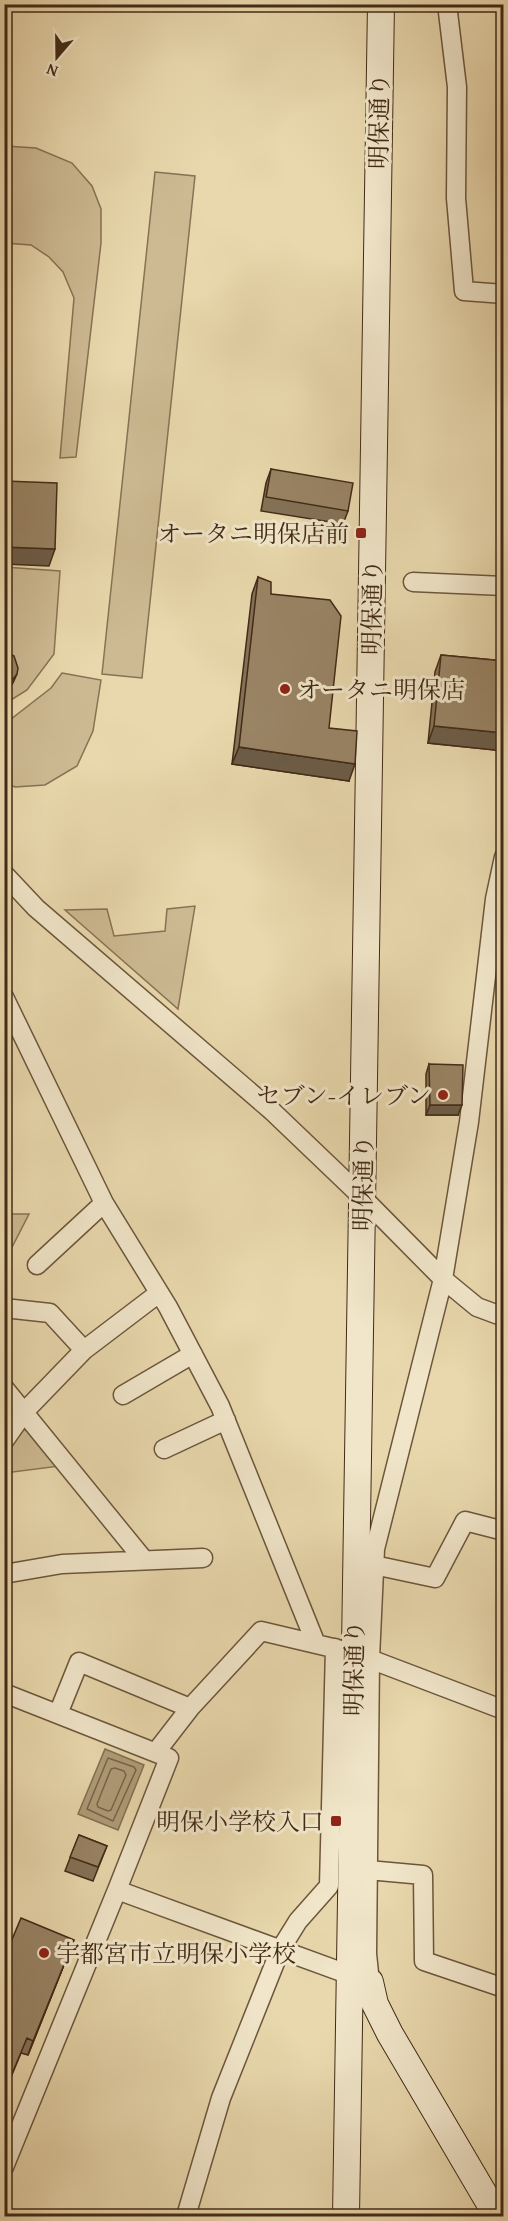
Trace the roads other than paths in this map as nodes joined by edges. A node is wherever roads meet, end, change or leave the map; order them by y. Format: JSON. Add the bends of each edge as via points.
{"nodes":[{"id":1,"x":381,"y":4,"type":"edge"},
{"id":2,"x":447,"y":4,"type":"edge"},
{"id":3,"x":504,"y":294,"type":"edge"},
{"id":4,"x":413,"y":582,"type":"dead end"},
{"id":5,"x":504,"y":586,"type":"edge"},
{"id":6,"x":504,"y":857,"type":"edge"},
{"id":7,"x":4,"y":874,"type":"edge"},
{"id":8,"x":4,"y":998,"type":"edge"},
{"id":9,"x":363,"y":1198,"type":"junction"},
{"id":10,"x":104,"y":1203,"type":"junction"},
{"id":11,"x":37,"y":1265,"type":"dead end"},
{"id":12,"x":443,"y":1280,"type":"junction"},
{"id":13,"x":159,"y":1293,"type":"junction"},
{"id":14,"x":4,"y":1308,"type":"edge"},
{"id":15,"x":504,"y":1317,"type":"edge"},
{"id":16,"x":84,"y":1350,"type":"junction"},
{"id":17,"x":193,"y":1354,"type":"junction"},
{"id":18,"x":4,"y":1388,"type":"edge"},
{"id":19,"x":123,"y":1395,"type":"dead end"},
{"id":20,"x":25,"y":1411,"type":"junction"},
{"id":21,"x":226,"y":1420,"type":"junction"},
{"id":22,"x":4,"y":1441,"type":"edge"},
{"id":23,"x":164,"y":1449,"type":"dead end"},
{"id":24,"x":504,"y":1531,"type":"edge"},
{"id":25,"x":203,"y":1558,"type":"dead end"},
{"id":26,"x":144,"y":1560,"type":"junction"},
{"id":27,"x":374,"y":1565,"type":"junction"},
{"id":28,"x":4,"y":1574,"type":"edge"},
{"id":29,"x":316,"y":1644,"type":"junction"},
{"id":30,"x":353,"y":1653,"type":"junction"},
{"id":31,"x":4,"y":1693,"type":"edge"},
{"id":32,"x":190,"y":1708,"type":"junction"},
{"id":33,"x":504,"y":1710,"type":"edge"},
{"id":34,"x":58,"y":1714,"type":"junction"},
{"id":35,"x":156,"y":1752,"type":"junction"},
{"id":36,"x":368,"y":1870,"type":"junction"},
{"id":37,"x":117,"y":1890,"type":"junction"},
{"id":38,"x":280,"y":1950,"type":"junction"},
{"id":39,"x":360,"y":1979,"type":"junction"},
{"id":40,"x":504,"y":1988,"type":"edge"},
{"id":41,"x":6,"y":2159,"type":"edge"},
{"id":42,"x":186,"y":2217,"type":"edge"},
{"id":43,"x":346,"y":2217,"type":"edge"},
{"id":44,"x":497,"y":2217,"type":"edge"}],
"edges":[{"from":1,"to":9,"type":"street","name":"明保通り"},
{"from":2,"to":3,"type":"street","via":[[457,87],[456,198],[464,291]]},
{"from":4,"to":5,"type":"street"},
{"from":6,"to":12,"type":"street","via":[[495,899],[469,1122]]},
{"from":7,"to":9,"type":"street","via":[[36,908],[272,1111]]},
{"from":8,"to":10,"type":"street"},
{"from":9,"to":12,"type":"street"},
{"from":9,"to":30,"type":"street","name":"明保通り"},
{"from":10,"to":11,"type":"street"},
{"from":10,"to":13,"type":"street"},
{"from":12,"to":15,"type":"street","via":[[477,1307]]},
{"from":12,"to":27,"type":"street"},
{"from":13,"to":16,"type":"street"},
{"from":13,"to":17,"type":"street"},
{"from":14,"to":16,"type":"street","via":[[50,1312]]},
{"from":16,"to":20,"type":"street"},
{"from":17,"to":19,"type":"street"},
{"from":17,"to":21,"type":"street"},
{"from":18,"to":20,"type":"street"},
{"from":20,"to":22,"type":"street"},
{"from":20,"to":26,"type":"street"},
{"from":21,"to":23,"type":"street"},
{"from":21,"to":29,"type":"street"},
{"from":24,"to":27,"type":"street","via":[[465,1521],[435,1578]]},
{"from":25,"to":26,"type":"street"},
{"from":26,"to":28,"type":"street","via":[[62,1564]]},
{"from":27,"to":30,"type":"street"},
{"from":29,"to":30,"type":"street"},
{"from":29,"to":32,"type":"street","via":[[261,1631]]},
{"from":30,"to":33,"type":"street"},
{"from":30,"to":36,"type":"street"},
{"from":30,"to":38,"type":"street","via":[[329,1886],[298,1921]]},
{"from":30,"to":39,"type":"street","name":"明保通り"},
{"from":31,"to":34,"type":"street"},
{"from":32,"to":34,"type":"street","via":[[79,1662]]},
{"from":32,"to":35,"type":"street"},
{"from":34,"to":35,"type":"street"},
{"from":35,"to":37,"type":"street","via":[[169,1758]]},
{"from":36,"to":39,"type":"street","via":[[367,1954]]},
{"from":36,"to":40,"type":"street","via":[[423,1875],[424,1961]]},
{"from":37,"to":38,"type":"street"},
{"from":37,"to":41,"type":"street"},
{"from":38,"to":39,"type":"street"},
{"from":38,"to":42,"type":"street","via":[[220,2098]]},
{"from":39,"to":43,"type":"street","name":"明保通り"},
{"from":39,"to":44,"type":"street"}]}
